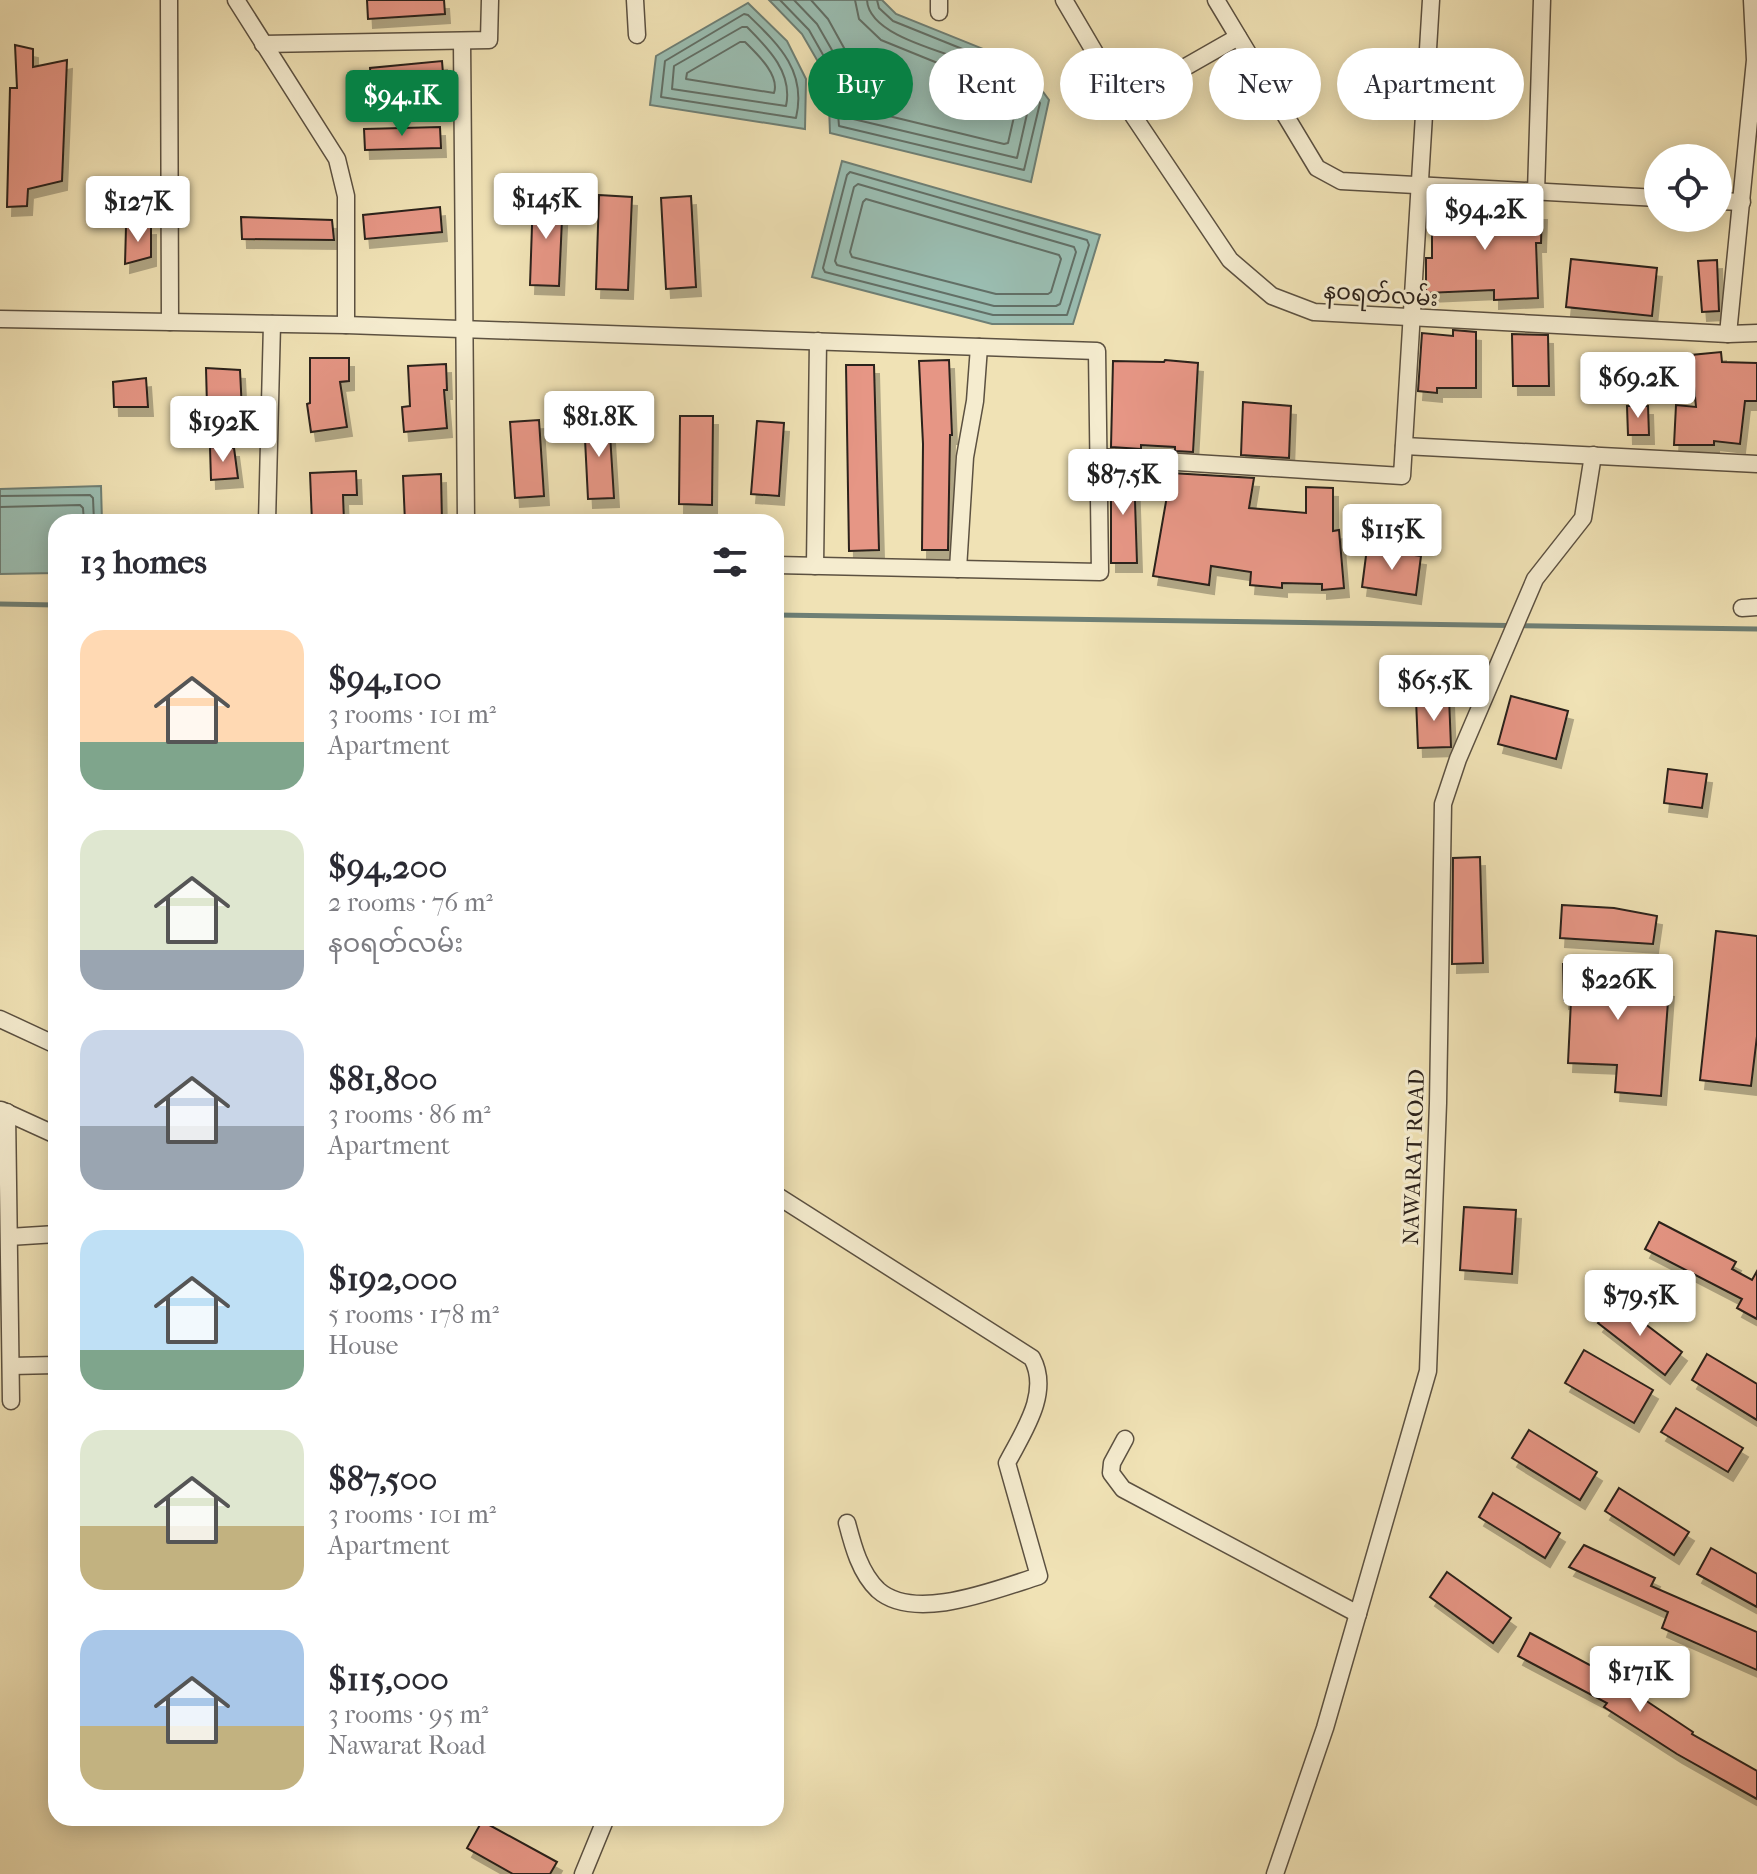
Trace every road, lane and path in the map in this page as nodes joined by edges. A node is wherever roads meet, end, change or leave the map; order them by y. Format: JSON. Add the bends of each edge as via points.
{"nodes":[{"id":1,"x":169,"y":0,"type":"edge"},
{"id":2,"x":236,"y":0,"type":"edge"},
{"id":3,"x":490,"y":0,"type":"edge"},
{"id":4,"x":635,"y":0,"type":"edge"},
{"id":5,"x":1064,"y":0,"type":"edge"},
{"id":6,"x":1216,"y":0,"type":"edge"},
{"id":7,"x":1431,"y":0,"type":"edge"},
{"id":8,"x":1542,"y":0,"type":"edge"},
{"id":9,"x":1752,"y":0,"type":"edge"},
{"id":10,"x":637,"y":35,"type":"dead end"},
{"id":11,"x":1238,"y":37,"type":"junction"},
{"id":12,"x":462,"y":41,"type":"junction"},
{"id":13,"x":263,"y":44,"type":"junction"},
{"id":14,"x":1092,"y":48,"type":"edge"},
{"id":15,"x":1193,"y":63,"type":"edge"},
{"id":16,"x":1136,"y":120,"type":"edge"},
{"id":17,"x":1420,"y":186,"type":"junction"},
{"id":18,"x":1536,"y":192,"type":"junction"},
{"id":19,"x":1644,"y":197,"type":"edge"},
{"id":20,"x":1732,"y":202,"type":"edge"},
{"id":21,"x":1742,"y":202,"type":"junction"},
{"id":22,"x":1411,"y":318,"type":"junction"},
{"id":23,"x":0,"y":319,"type":"edge"},
{"id":24,"x":170,"y":322,"type":"junction"},
{"id":25,"x":272,"y":324,"type":"junction"},
{"id":26,"x":346,"y":325,"type":"junction"},
{"id":27,"x":463,"y":329,"type":"junction"},
{"id":28,"x":1757,"y":333,"type":"edge"},
{"id":29,"x":1728,"y":334,"type":"junction"},
{"id":30,"x":818,"y":341,"type":"junction"},
{"id":31,"x":979,"y":347,"type":"junction"},
{"id":32,"x":1404,"y":446,"type":"junction"},
{"id":33,"x":1593,"y":455,"type":"junction"},
{"id":34,"x":1098,"y":457,"type":"junction"},
{"id":35,"x":1757,"y":464,"type":"edge"},
{"id":36,"x":267,"y":514,"type":"edge"},
{"id":37,"x":466,"y":514,"type":"edge"},
{"id":38,"x":784,"y":565,"type":"edge"},
{"id":39,"x":815,"y":566,"type":"junction"},
{"id":40,"x":958,"y":569,"type":"junction"},
{"id":41,"x":0,"y":1019,"type":"edge"},
{"id":42,"x":48,"y":1041,"type":"edge"},
{"id":43,"x":4,"y":1110,"type":"edge"},
{"id":44,"x":48,"y":1131,"type":"edge"},
{"id":45,"x":784,"y":1200,"type":"edge"},
{"id":46,"x":48,"y":1235,"type":"edge"},
{"id":47,"x":9,"y":1237,"type":"junction"},
{"id":48,"x":48,"y":1365,"type":"edge"},
{"id":49,"x":11,"y":1366,"type":"junction"},
{"id":50,"x":11,"y":1401,"type":"dead end"},
{"id":51,"x":1125,"y":1439,"type":"dead end"},
{"id":52,"x":847,"y":1523,"type":"dead end"},
{"id":53,"x":1358,"y":1614,"type":"junction"},
{"id":54,"x":603,"y":1826,"type":"edge"},
{"id":55,"x":583,"y":1874,"type":"edge"},
{"id":56,"x":1275,"y":1874,"type":"edge"}],
"edges":[{"from":1,"to":24,"type":"street"},
{"from":2,"to":13,"type":"street"},
{"from":3,"to":12,"type":"street","via":[[489,40]]},
{"from":4,"to":10,"type":"street"},
{"from":5,"to":14,"type":"street","name":"နဝရတ်လမ်း"},
{"from":6,"to":11,"type":"street"},
{"from":7,"to":17,"type":"street"},
{"from":8,"to":18,"type":"street"},
{"from":9,"to":21,"type":"street","via":[[1755,60]]},
{"from":11,"to":15,"type":"street"},
{"from":11,"to":17,"type":"street","via":[[1317,168],[1341,181]]},
{"from":12,"to":13,"type":"street"},
{"from":12,"to":27,"type":"street"},
{"from":13,"to":26,"type":"street","via":[[337,159],[346,196]]},
{"from":16,"to":22,"type":"street","name":"နဝရတ်လမ်း","via":[[1230,260],[1272,296],[1314,312]]},
{"from":17,"to":18,"type":"street"},
{"from":17,"to":22,"type":"street"},
{"from":18,"to":19,"type":"street"},
{"from":20,"to":21,"type":"street"},
{"from":21,"to":29,"type":"street"},
{"from":22,"to":29,"type":"street","name":"နဝရတ်လမ်း"},
{"from":22,"to":32,"type":"street"},
{"from":23,"to":24,"type":"street"},
{"from":24,"to":25,"type":"street"},
{"from":25,"to":26,"type":"street"},
{"from":25,"to":36,"type":"street"},
{"from":26,"to":27,"type":"street"},
{"from":27,"to":30,"type":"street"},
{"from":27,"to":37,"type":"street"},
{"from":28,"to":29,"type":"street","name":"နဝရတ်လမ်း"},
{"from":30,"to":31,"type":"street"},
{"from":30,"to":39,"type":"street"},
{"from":31,"to":34,"type":"street","via":[[1097,351]]},
{"from":31,"to":40,"type":"street"},
{"from":32,"to":33,"type":"street"},
{"from":32,"to":34,"type":"street","via":[[1402,476]]},
{"from":33,"to":35,"type":"street"},
{"from":33,"to":53,"type":"street","name":"NAWARAT ROAD","via":[[1583,518],[1535,579],[1443,804],[1428,1371]]},
{"from":34,"to":40,"type":"street","via":[[1100,572]]},
{"from":38,"to":39,"type":"street"},
{"from":39,"to":40,"type":"street"},
{"from":41,"to":42,"type":"street"},
{"from":43,"to":44,"type":"street"},
{"from":43,"to":47,"type":"street"},
{"from":45,"to":52,"type":"street","via":[[1032,1358],[1038,1369],[1033,1411],[1007,1463],[1039,1576],[945,1602],[892,1600],[864,1570]]},
{"from":46,"to":47,"type":"street"},
{"from":47,"to":49,"type":"street"},
{"from":48,"to":49,"type":"street"},
{"from":49,"to":50,"type":"street"},
{"from":51,"to":53,"type":"street","via":[[1111,1473],[1123,1489]]},
{"from":53,"to":56,"type":"street","name":"NAWARAT ROAD"},
{"from":54,"to":55,"type":"street"}]}
